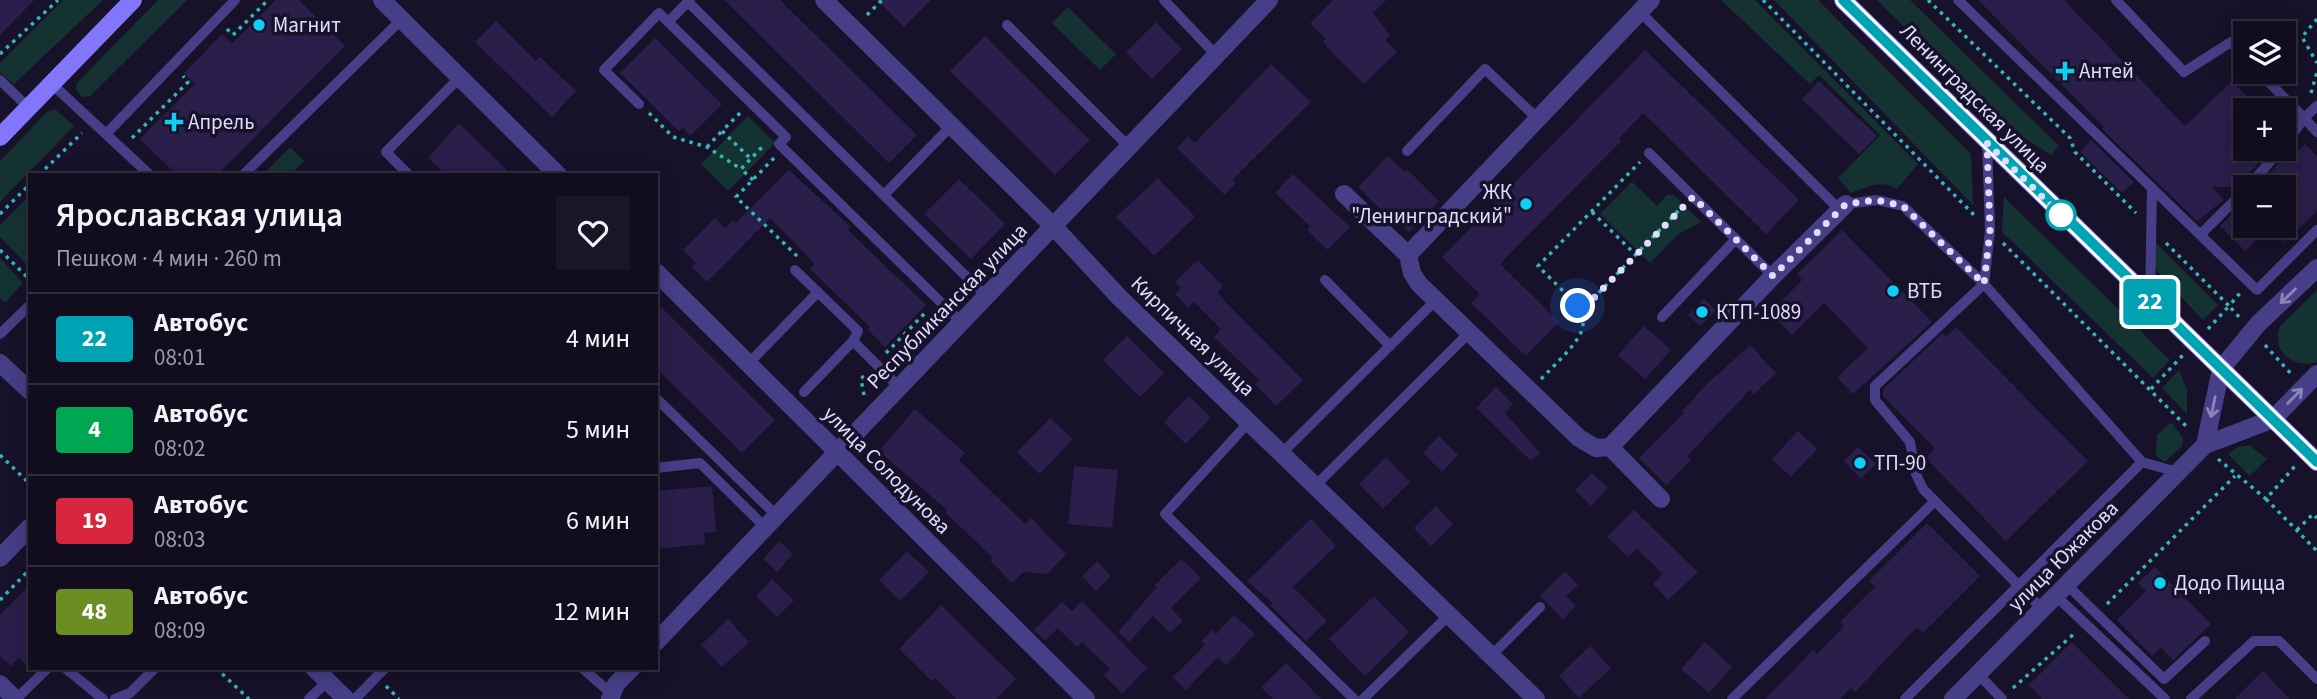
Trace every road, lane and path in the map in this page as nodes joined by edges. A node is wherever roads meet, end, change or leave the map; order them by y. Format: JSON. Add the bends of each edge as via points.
{"nodes":[{"id":1,"x":58,"y":0,"type":"edge"},
{"id":2,"x":134,"y":0,"type":"edge"},
{"id":3,"x":235,"y":0,"type":"edge"},
{"id":4,"x":268,"y":0,"type":"edge"},
{"id":5,"x":382,"y":0,"type":"edge"},
{"id":6,"x":824,"y":0,"type":"edge"},
{"id":7,"x":1164,"y":0,"type":"edge"},
{"id":8,"x":1269,"y":0,"type":"edge"},
{"id":9,"x":1763,"y":0,"type":"edge"},
{"id":10,"x":1843,"y":0,"type":"edge"},
{"id":11,"x":1958,"y":0,"type":"edge"},
{"id":12,"x":2116,"y":0,"type":"edge"},
{"id":13,"x":689,"y":1,"type":"edge"},
{"id":14,"x":1646,"y":6,"type":"edge"},
{"id":15,"x":2317,"y":19,"type":"edge"},
{"id":16,"x":401,"y":20,"type":"junction"},
{"id":17,"x":668,"y":22,"type":"junction"},
{"id":18,"x":1007,"y":25,"type":"dead end"},
{"id":19,"x":224,"y":26,"type":"dead end"},
{"id":20,"x":2233,"y":44,"type":"edge"},
{"id":21,"x":1,"y":52,"type":"edge"},
{"id":22,"x":1216,"y":55,"type":"junction"},
{"id":23,"x":2317,"y":63,"type":"edge"},
{"id":24,"x":179,"y":72,"type":"dead end"},
{"id":25,"x":460,"y":78,"type":"junction"},
{"id":26,"x":0,"y":80,"type":"edge"},
{"id":27,"x":52,"y":84,"type":"junction"},
{"id":28,"x":2271,"y":84,"type":"edge"},
{"id":29,"x":731,"y":103,"type":"dead end"},
{"id":30,"x":639,"y":104,"type":"joint"},
{"id":31,"x":2317,"y":106,"type":"edge"},
{"id":32,"x":29,"y":108,"type":"junction"},
{"id":33,"x":740,"y":113,"type":"junction"},
{"id":34,"x":2304,"y":118,"type":"junction"},
{"id":35,"x":1539,"y":120,"type":"junction"},
{"id":36,"x":750,"y":122,"type":"dead end"},
{"id":37,"x":93,"y":123,"type":"junction"},
{"id":38,"x":951,"y":126,"type":"junction"},
{"id":39,"x":2296,"y":129,"type":"edge"},
{"id":40,"x":723,"y":131,"type":"junction"},
{"id":41,"x":108,"y":132,"type":"junction"},
{"id":42,"x":2317,"y":132,"type":"edge"},
{"id":43,"x":0,"y":137,"type":"edge"},
{"id":44,"x":769,"y":141,"type":"dead end"},
{"id":45,"x":1987,"y":143,"type":"junction"},
{"id":46,"x":707,"y":147,"type":"junction"},
{"id":47,"x":1129,"y":147,"type":"junction"},
{"id":48,"x":122,"y":148,"type":"junction"},
{"id":49,"x":784,"y":148,"type":"junction"},
{"id":50,"x":1407,"y":151,"type":"dead end"},
{"id":51,"x":1649,"y":153,"type":"joint"},
{"id":52,"x":751,"y":159,"type":"junction"},
{"id":53,"x":2271,"y":161,"type":"edge"},
{"id":54,"x":741,"y":169,"type":"junction"},
{"id":55,"x":40,"y":173,"type":"edge"},
{"id":56,"x":148,"y":173,"type":"edge"},
{"id":57,"x":245,"y":173,"type":"edge"},
{"id":58,"x":407,"y":173,"type":"edge"},
{"id":59,"x":556,"y":173,"type":"edge"},
{"id":60,"x":2259,"y":175,"type":"edge"},
{"id":61,"x":753,"y":180,"type":"junction"},
{"id":62,"x":28,"y":186,"type":"edge"},
{"id":63,"x":2152,"y":188,"type":"junction"},
{"id":64,"x":1344,"y":194,"type":"dead end"},
{"id":65,"x":884,"y":195,"type":"junction"},
{"id":66,"x":1693,"y":197,"type":"junction"},
{"id":67,"x":2233,"y":203,"type":"edge"},
{"id":68,"x":1843,"y":207,"type":"junction"},
{"id":69,"x":1591,"y":211,"type":"junction"},
{"id":70,"x":0,"y":214,"type":"edge"},
{"id":71,"x":1016,"y":214,"type":"dead end"},
{"id":72,"x":1040,"y":222,"type":"junction"},
{"id":73,"x":2317,"y":230,"type":"edge"},
{"id":74,"x":1990,"y":231,"type":"junction"},
{"id":75,"x":2201,"y":234,"type":"junction"},
{"id":76,"x":1736,"y":239,"type":"junction"},
{"id":77,"x":0,"y":250,"type":"edge"},
{"id":78,"x":1636,"y":255,"type":"junction"},
{"id":79,"x":1408,"y":256,"type":"junction"},
{"id":80,"x":2317,"y":268,"type":"edge"},
{"id":81,"x":795,"y":270,"type":"joint"},
{"id":82,"x":658,"y":274,"type":"edge"},
{"id":83,"x":964,"y":274,"type":"junction"},
{"id":84,"x":1773,"y":276,"type":"junction"},
{"id":85,"x":28,"y":278,"type":"edge"},
{"id":86,"x":1325,"y":280,"type":"dead end"},
{"id":87,"x":1984,"y":284,"type":"junction"},
{"id":88,"x":818,"y":292,"type":"junction"},
{"id":89,"x":987,"y":297,"type":"junction"},
{"id":90,"x":938,"y":300,"type":"junction"},
{"id":91,"x":1436,"y":300,"type":"junction"},
{"id":92,"x":2150,"y":302,"type":"junction"},
{"id":93,"x":28,"y":307,"type":"edge"},
{"id":94,"x":1581,"y":311,"type":"junction"},
{"id":95,"x":1662,"y":317,"type":"dead end"},
{"id":96,"x":962,"y":323,"type":"junction"},
{"id":97,"x":1469,"y":332,"type":"junction"},
{"id":98,"x":0,"y":334,"type":"edge"},
{"id":99,"x":853,"y":341,"type":"junction"},
{"id":100,"x":1390,"y":346,"type":"junction"},
{"id":101,"x":0,"y":363,"type":"edge"},
{"id":102,"x":748,"y":364,"type":"junction"},
{"id":103,"x":876,"y":364,"type":"junction"},
{"id":104,"x":2221,"y":369,"type":"junction"},
{"id":105,"x":2317,"y":374,"type":"edge"},
{"id":106,"x":900,"y":388,"type":"junction"},
{"id":107,"x":2151,"y":388,"type":"dead end"},
{"id":108,"x":28,"y":389,"type":"edge"},
{"id":109,"x":1530,"y":391,"type":"junction"},
{"id":110,"x":804,"y":392,"type":"dead end"},
{"id":111,"x":865,"y":398,"type":"dead end"},
{"id":112,"x":658,"y":399,"type":"edge"},
{"id":113,"x":2273,"y":419,"type":"junction"},
{"id":114,"x":1249,"y":422,"type":"junction"},
{"id":115,"x":2205,"y":445,"type":"junction"},
{"id":116,"x":1610,"y":447,"type":"junction"},
{"id":117,"x":838,"y":453,"type":"junction"},
{"id":118,"x":1281,"y":454,"type":"junction"},
{"id":119,"x":0,"y":455,"type":"edge"},
{"id":120,"x":2142,"y":461,"type":"junction"},
{"id":121,"x":2317,"y":462,"type":"edge"},
{"id":122,"x":658,"y":468,"type":"edge"},
{"id":123,"x":2177,"y":472,"type":"junction"},
{"id":124,"x":2235,"y":476,"type":"dead end"},
{"id":125,"x":28,"y":482,"type":"edge"},
{"id":126,"x":1314,"y":487,"type":"junction"},
{"id":127,"x":1661,"y":499,"type":"dead end"},
{"id":128,"x":2266,"y":499,"type":"dead end"},
{"id":129,"x":1934,"y":502,"type":"junction"},
{"id":130,"x":2317,"y":518,"type":"edge"},
{"id":131,"x":771,"y":521,"type":"junction"},
{"id":132,"x":28,"y":529,"type":"edge"},
{"id":133,"x":2297,"y":530,"type":"junction"},
{"id":134,"x":2317,"y":551,"type":"edge"},
{"id":135,"x":0,"y":558,"type":"edge"},
{"id":136,"x":28,"y":571,"type":"edge"},
{"id":137,"x":2019,"y":585,"type":"junction"},
{"id":138,"x":2062,"y":590,"type":"junction"},
{"id":139,"x":0,"y":600,"type":"edge"},
{"id":140,"x":1540,"y":607,"type":"dead end"},
{"id":141,"x":2042,"y":610,"type":"junction"},
{"id":142,"x":2097,"y":614,"type":"junction"},
{"id":143,"x":1448,"y":616,"type":"junction"},
{"id":144,"x":2086,"y":623,"type":"junction"},
{"id":145,"x":658,"y":640,"type":"edge"},
{"id":146,"x":2205,"y":642,"type":"dead end"},
{"id":147,"x":1492,"y":655,"type":"junction"},
{"id":148,"x":46,"y":670,"type":"edge"},
{"id":149,"x":67,"y":670,"type":"edge"},
{"id":150,"x":153,"y":670,"type":"edge"},
{"id":151,"x":218,"y":670,"type":"edge"},
{"id":152,"x":316,"y":670,"type":"edge"},
{"id":153,"x":383,"y":670,"type":"edge"},
{"id":154,"x":584,"y":670,"type":"edge"},
{"id":155,"x":631,"y":670,"type":"edge"},
{"id":156,"x":1978,"y":674,"type":"junction"},
{"id":157,"x":2317,"y":679,"type":"edge"},
{"id":158,"x":328,"y":681,"type":"junction"},
{"id":159,"x":0,"y":684,"type":"edge"},
{"id":160,"x":611,"y":697,"type":"edge"},
{"id":161,"x":16,"y":699,"type":"edge"},
{"id":162,"x":103,"y":699,"type":"edge"},
{"id":163,"x":115,"y":699,"type":"edge"},
{"id":164,"x":249,"y":699,"type":"edge"},
{"id":165,"x":309,"y":699,"type":"edge"},
{"id":166,"x":346,"y":699,"type":"edge"},
{"id":167,"x":355,"y":699,"type":"edge"},
{"id":168,"x":1086,"y":699,"type":"edge"},
{"id":169,"x":1354,"y":699,"type":"edge"},
{"id":170,"x":1363,"y":699,"type":"edge"},
{"id":171,"x":1536,"y":699,"type":"edge"},
{"id":172,"x":1732,"y":699,"type":"edge"},
{"id":173,"x":1905,"y":699,"type":"edge"},
{"id":174,"x":1953,"y":699,"type":"edge"},
{"id":175,"x":2002,"y":699,"type":"edge"},
{"id":176,"x":2165,"y":699,"type":"edge"},
{"id":177,"x":2191,"y":699,"type":"edge"}],
"edges":[{"from":1,"to":21,"type":"path"},
{"from":2,"to":27,"type":"main road"},
{"from":3,"to":41,"type":"lane"},
{"from":4,"to":19,"type":"path","via":[[233,35]]},
{"from":5,"to":16,"type":"street"},
{"from":6,"to":38,"type":"street","name":"Кирпичная улица"},
{"from":7,"to":22,"type":"lane"},
{"from":8,"to":22,"type":"street","name":"Республиканская улица"},
{"from":9,"to":74,"type":"path"},
{"from":10,"to":45,"type":"main road","name":"Ленинградская улица"},
{"from":11,"to":63,"type":"lane"},
{"from":12,"to":20,"type":"lane","via":[[2184,72]]},
{"from":13,"to":17,"type":"lane"},
{"from":13,"to":65,"type":"lane"},
{"from":14,"to":35,"type":"street"},
{"from":14,"to":68,"type":"lane"},
{"from":15,"to":23,"type":"path","via":[[2302,37]]},
{"from":16,"to":25,"type":"street"},
{"from":16,"to":57,"type":"lane"},
{"from":17,"to":30,"type":"lane","via":[[659,13],[604,70]]},
{"from":17,"to":49,"type":"lane","via":[[786,137],[779,144]]},
{"from":18,"to":47,"type":"lane"},
{"from":22,"to":47,"type":"street","name":"Республиканская улица"},
{"from":24,"to":48,"type":"path","via":[[188,82]]},
{"from":25,"to":58,"type":"lane","via":[[386,152]]},
{"from":25,"to":59,"type":"street"},
{"from":26,"to":32,"type":"lane"},
{"from":27,"to":32,"type":"main road"},
{"from":27,"to":37,"type":"lane"},
{"from":28,"to":34,"type":"lane"},
{"from":29,"to":33,"type":"path"},
{"from":30,"to":46,"type":"path","via":[[673,137]]},
{"from":31,"to":34,"type":"lane"},
{"from":32,"to":43,"type":"main road"},
{"from":33,"to":36,"type":"path"},
{"from":33,"to":40,"type":"path"},
{"from":34,"to":39,"type":"lane"},
{"from":34,"to":42,"type":"lane"},
{"from":35,"to":50,"type":"lane","via":[[1485,69]]},
{"from":35,"to":79,"type":"street"},
{"from":37,"to":41,"type":"lane"},
{"from":37,"to":55,"type":"path"},
{"from":38,"to":65,"type":"lane"},
{"from":38,"to":72,"type":"street","name":"Кирпичная улица"},
{"from":40,"to":46,"type":"path"},
{"from":40,"to":52,"type":"path"},
{"from":41,"to":48,"type":"lane"},
{"from":44,"to":52,"type":"path"},
{"from":45,"to":74,"type":"lane"},
{"from":45,"to":92,"type":"main road","name":"Ленинградская улица"},
{"from":46,"to":54,"type":"path"},
{"from":47,"to":72,"type":"street","name":"Республиканская улица"},
{"from":48,"to":56,"type":"lane"},
{"from":49,"to":61,"type":"path"},
{"from":49,"to":90,"type":"lane"},
{"from":51,"to":66,"type":"lane"},
{"from":51,"to":69,"type":"path"},
{"from":52,"to":54,"type":"path"},
{"from":53,"to":60,"type":"lane"},
{"from":54,"to":61,"type":"path"},
{"from":61,"to":81,"type":"path","via":[[736,197],[803,262]]},
{"from":62,"to":70,"type":"path"},
{"from":63,"to":75,"type":"lane"},
{"from":63,"to":92,"type":"lane"},
{"from":64,"to":79,"type":"street"},
{"from":65,"to":83,"type":"lane"},
{"from":66,"to":76,"type":"lane"},
{"from":66,"to":78,"type":"path"},
{"from":67,"to":75,"type":"lane"},
{"from":68,"to":84,"type":"street"},
{"from":68,"to":87,"type":"lane","via":[[1877,200],[1903,206]]},
{"from":69,"to":78,"type":"path"},
{"from":69,"to":94,"type":"path","via":[[1538,266]]},
{"from":71,"to":72,"type":"path"},
{"from":72,"to":83,"type":"path","via":[[977,270]]},
{"from":72,"to":89,"type":"street","name":"Республиканская улица"},
{"from":72,"to":114,"type":"street","name":"Кирпичная улица"},
{"from":73,"to":75,"type":"lane","via":[[2257,290]]},
{"from":74,"to":87,"type":"lane"},
{"from":74,"to":107,"type":"path"},
{"from":76,"to":84,"type":"lane"},
{"from":76,"to":95,"type":"lane"},
{"from":77,"to":85,"type":"path"},
{"from":78,"to":94,"type":"path"},
{"from":79,"to":91,"type":"street","via":[[1412,273]]},
{"from":80,"to":104,"type":"street","one_way":true,"via":[[2258,324]]},
{"from":81,"to":88,"type":"lane"},
{"from":82,"to":102,"type":"street","name":"улица Солодунова"},
{"from":83,"to":89,"type":"lane"},
{"from":84,"to":116,"type":"street"},
{"from":86,"to":100,"type":"lane"},
{"from":87,"to":120,"type":"lane"},
{"from":87,"to":129,"type":"lane","via":[[1875,386],[1873,393],[1910,442],[1916,474]]},
{"from":88,"to":99,"type":"lane","via":[[858,331]]},
{"from":88,"to":102,"type":"lane"},
{"from":89,"to":96,"type":"street","name":"Республиканская улица"},
{"from":90,"to":96,"type":"lane"},
{"from":90,"to":103,"type":"path"},
{"from":91,"to":97,"type":"street"},
{"from":91,"to":100,"type":"lane"},
{"from":92,"to":104,"type":"main road","name":"Ленинградская улица"},
{"from":93,"to":98,"type":"lane"},
{"from":94,"to":109,"type":"path","via":[[1584,325],[1578,342]]},
{"from":96,"to":106,"type":"street","name":"Республиканская улица"},
{"from":97,"to":109,"type":"street"},
{"from":97,"to":126,"type":"lane"},
{"from":99,"to":103,"type":"lane"},
{"from":99,"to":110,"type":"lane"},
{"from":100,"to":118,"type":"lane"},
{"from":101,"to":108,"type":"street"},
{"from":102,"to":117,"type":"street","name":"улица Солодунова"},
{"from":103,"to":106,"type":"lane"},
{"from":103,"to":111,"type":"path","via":[[861,379]]},
{"from":104,"to":113,"type":"main road","name":"Ленинградская улица"},
{"from":104,"to":115,"type":"street","one_way":true},
{"from":113,"to":105,"type":"street","one_way":true},
{"from":106,"to":117,"type":"street","name":"Республиканская улица"},
{"from":109,"to":116,"type":"street","via":[[1587,444]]},
{"from":112,"to":131,"type":"lane"},
{"from":113,"to":115,"type":"street","name":"улица Южакова"},
{"from":113,"to":121,"type":"main road","name":"Ленинградская улица"},
{"from":114,"to":118,"type":"street","name":"Кирпичная улица"},
{"from":114,"to":169,"type":"lane","via":[[1165,514]]},
{"from":115,"to":123,"type":"street","name":"улица Южакова"},
{"from":116,"to":127,"type":"street"},
{"from":117,"to":131,"type":"street","name":"Республиканская улица"},
{"from":117,"to":168,"type":"street","name":"улица Солодунова"},
{"from":118,"to":126,"type":"street","name":"Кирпичная улица"},
{"from":119,"to":125,"type":"path"},
{"from":120,"to":123,"type":"lane"},
{"from":120,"to":137,"type":"lane"},
{"from":122,"to":131,"type":"lane","via":[[700,463]]},
{"from":123,"to":138,"type":"street","name":"улица Южакова"},
{"from":124,"to":142,"type":"path"},
{"from":126,"to":143,"type":"street","name":"Кирпичная улица"},
{"from":128,"to":133,"type":"path"},
{"from":129,"to":137,"type":"lane"},
{"from":129,"to":172,"type":"lane"},
{"from":130,"to":133,"type":"path","via":[[2313,514]]},
{"from":131,"to":145,"type":"street","name":"Республиканская улица"},
{"from":132,"to":135,"type":"street"},
{"from":133,"to":134,"type":"path"},
{"from":136,"to":139,"type":"path"},
{"from":137,"to":141,"type":"lane"},
{"from":137,"to":173,"type":"lane"},
{"from":138,"to":141,"type":"street","name":"улица Южакова"},
{"from":138,"to":142,"type":"lane"},
{"from":138,"to":144,"type":"lane"},
{"from":140,"to":147,"type":"lane"},
{"from":141,"to":156,"type":"street","name":"улица Южакова"},
{"from":142,"to":146,"type":"lane","via":[[2164,679]]},
{"from":143,"to":147,"type":"street","name":"Кирпичная улица"},
{"from":143,"to":170,"type":"lane"},
{"from":144,"to":175,"type":"path"},
{"from":144,"to":176,"type":"lane"},
{"from":147,"to":171,"type":"street","name":"Кирпичная улица"},
{"from":148,"to":161,"type":"lane"},
{"from":149,"to":162,"type":"lane"},
{"from":150,"to":163,"type":"lane","via":[[130,693]]},
{"from":151,"to":164,"type":"path"},
{"from":152,"to":158,"type":"street"},
{"from":153,"to":167,"type":"lane"},
{"from":154,"to":160,"type":"lane"},
{"from":155,"to":160,"type":"street"},
{"from":156,"to":174,"type":"street","name":"улица Южакова"},
{"from":156,"to":175,"type":"lane"},
{"from":157,"to":177,"type":"lane","via":[[2279,641],[2254,641]]},
{"from":158,"to":165,"type":"lane"},
{"from":158,"to":166,"type":"street"},
{"from":159,"to":161,"type":"street"}]}
